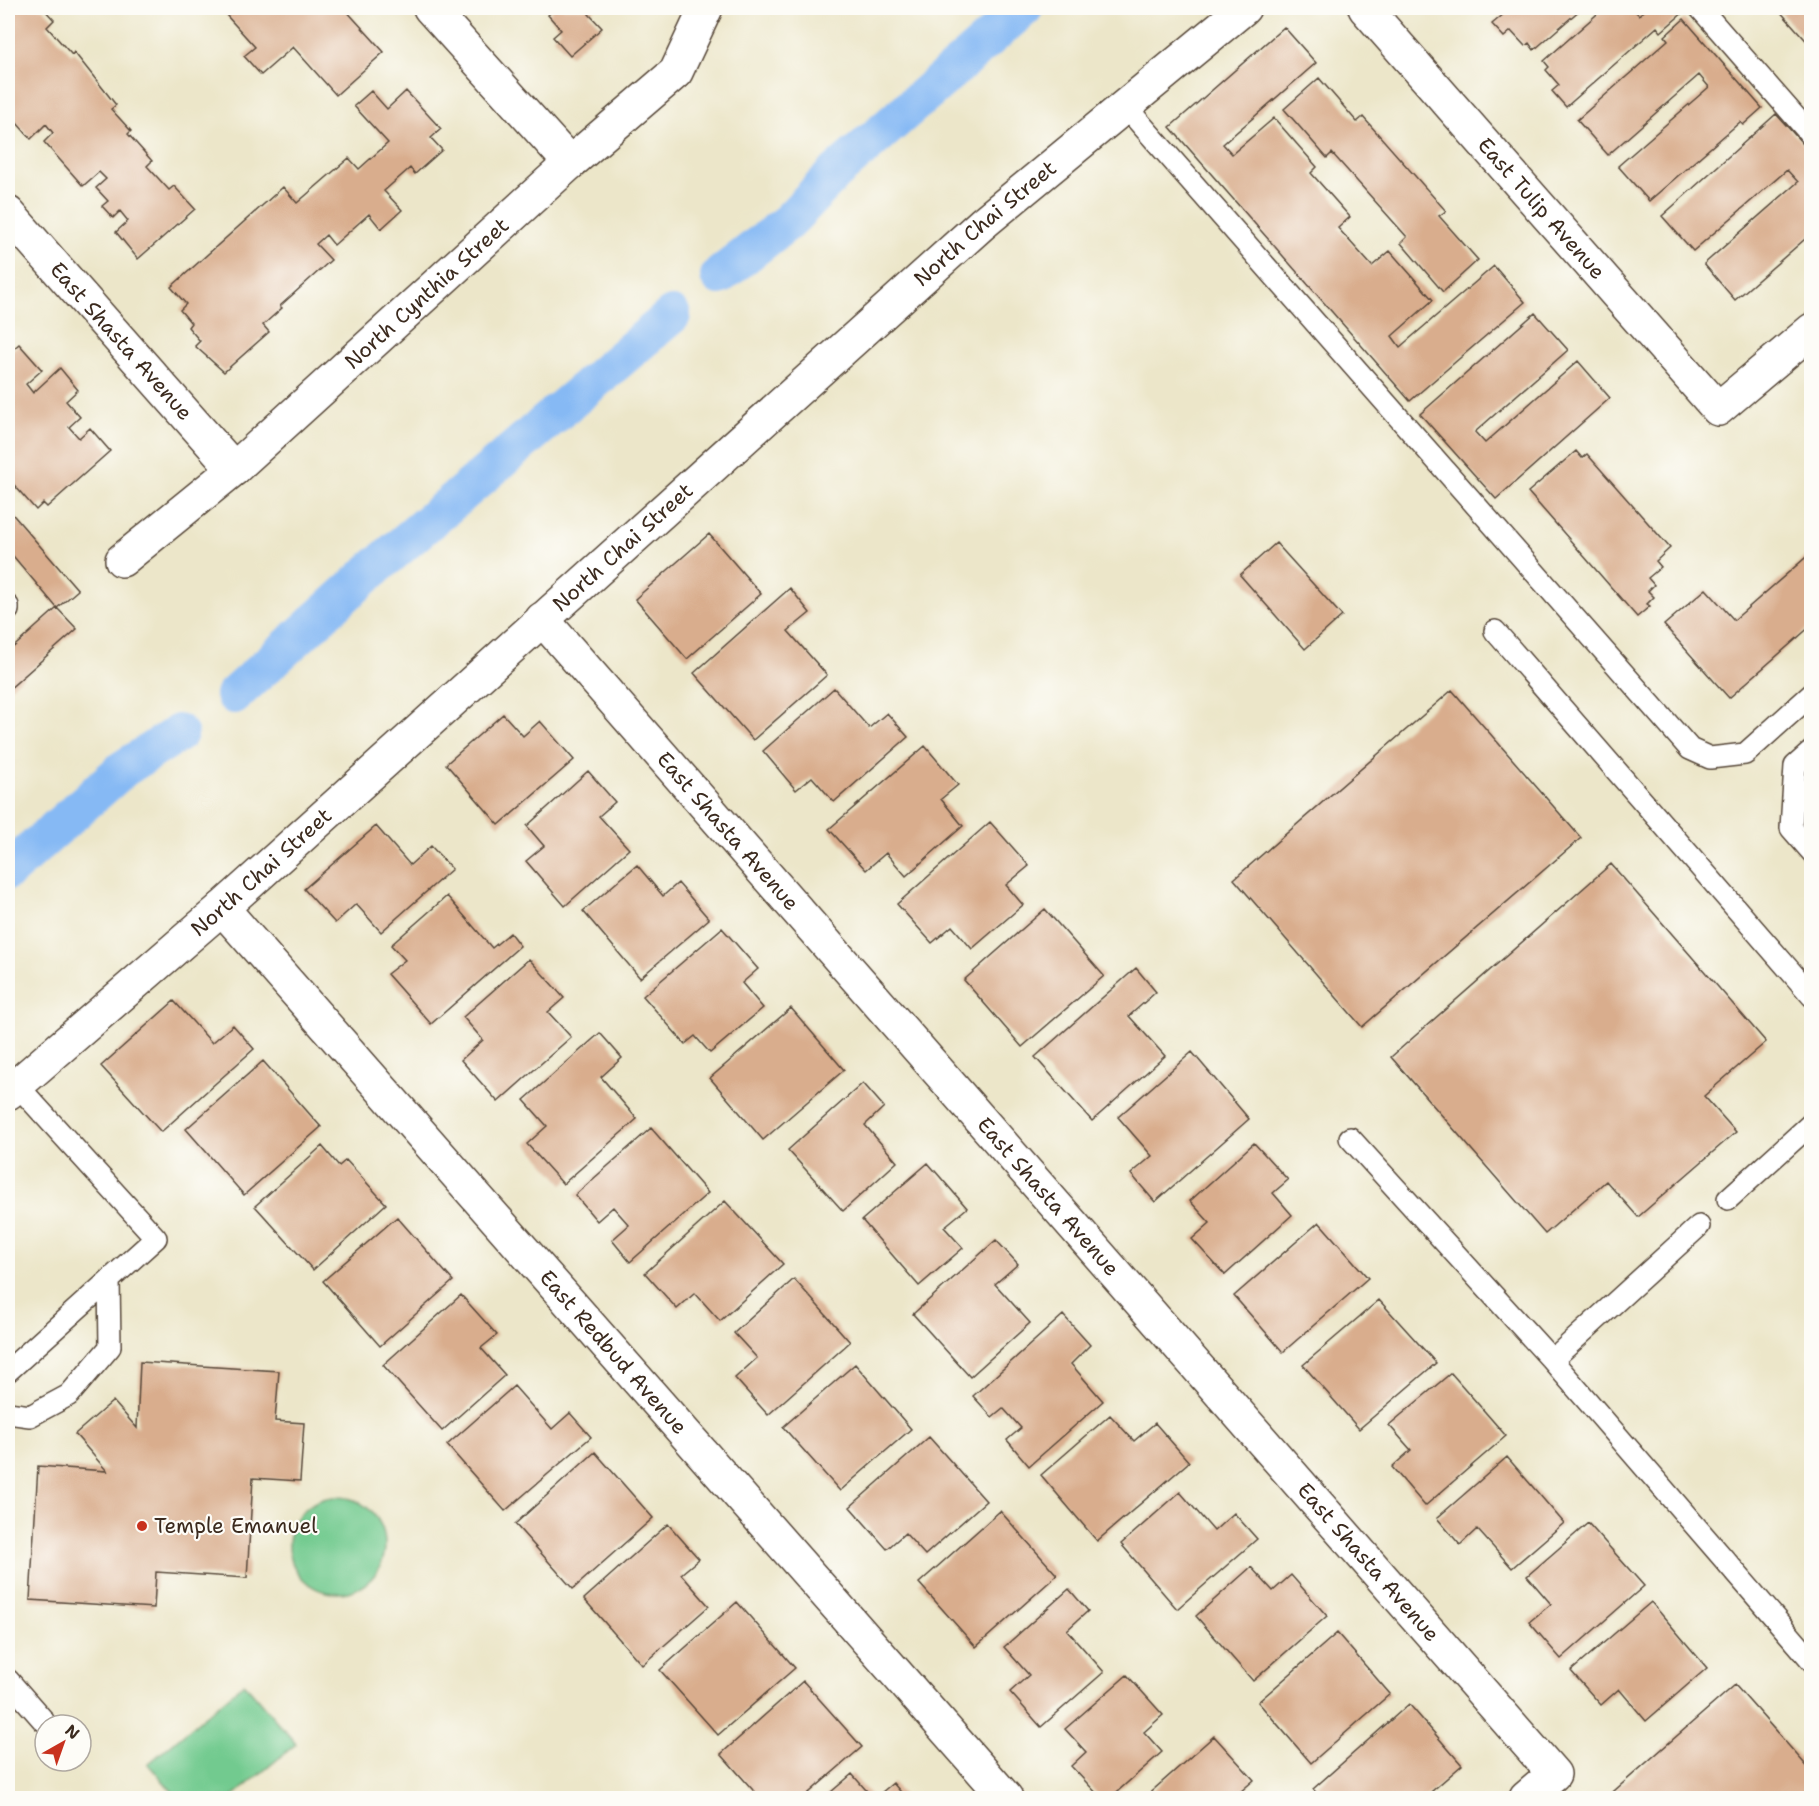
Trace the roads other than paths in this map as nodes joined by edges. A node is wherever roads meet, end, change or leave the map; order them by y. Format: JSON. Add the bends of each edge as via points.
{"nodes":[{"id":1,"x":430,"y":8,"type":"edge"},
{"id":2,"x":706,"y":8,"type":"edge"},
{"id":3,"x":1245,"y":8,"type":"edge"},
{"id":4,"x":1365,"y":8,"type":"edge"},
{"id":5,"x":1700,"y":8,"type":"edge"},
{"id":6,"x":1125,"y":106,"type":"junction"},
{"id":7,"x":1812,"y":136,"type":"edge"},
{"id":8,"x":570,"y":163,"type":"junction"},
{"id":9,"x":8,"y":213,"type":"edge"},
{"id":10,"x":1812,"y":330,"type":"edge"},
{"id":11,"x":234,"y":469,"type":"junction"},
{"id":12,"x":122,"y":560,"type":"dead end"},
{"id":13,"x":542,"y":619,"type":"junction"},
{"id":14,"x":1495,"y":631,"type":"dead end"},
{"id":15,"x":1812,"y":694,"type":"edge"},
{"id":16,"x":1812,"y":751,"type":"edge"},
{"id":17,"x":1812,"y":852,"type":"edge"},
{"id":18,"x":222,"y":908,"type":"junction"},
{"id":19,"x":1812,"y":996,"type":"edge"},
{"id":20,"x":12,"y":1089,"type":"edge"},
{"id":21,"x":1812,"y":1123,"type":"edge"},
{"id":22,"x":1350,"y":1138,"type":"dead end"},
{"id":23,"x":1728,"y":1199,"type":"dead end"},
{"id":24,"x":1699,"y":1226,"type":"dead end"},
{"id":25,"x":109,"y":1280,"type":"junction"},
{"id":26,"x":1552,"y":1360,"type":"junction"},
{"id":27,"x":8,"y":1371,"type":"edge"},
{"id":28,"x":8,"y":1413,"type":"edge"},
{"id":29,"x":1812,"y":1660,"type":"edge"},
{"id":30,"x":8,"y":1680,"type":"edge"},
{"id":31,"x":37,"y":1713,"type":"edge"},
{"id":32,"x":1006,"y":1798,"type":"edge"},
{"id":33,"x":1526,"y":1798,"type":"edge"}],
"edges":[{"from":1,"to":8,"type":"street"},
{"from":2,"to":8,"type":"street","name":"North Cynthia Street","via":[[676,72]]},
{"from":3,"to":6,"type":"street","name":"North Chai Street"},
{"from":4,"to":10,"type":"street","name":"East Tulip Avenue","via":[[1718,409]]},
{"from":5,"to":7,"type":"lane"},
{"from":6,"to":13,"type":"street","name":"North Chai Street","via":[[983,223]]},
{"from":6,"to":15,"type":"lane","via":[[1690,749],[1710,758],[1745,754]]},
{"from":8,"to":11,"type":"street","name":"North Cynthia Street"},
{"from":9,"to":11,"type":"street","name":"East Shasta Avenue"},
{"from":11,"to":12,"type":"street","name":"North Cynthia Street"},
{"from":13,"to":18,"type":"street","name":"North Chai Street"},
{"from":13,"to":33,"type":"street","name":"East Shasta Avenue","via":[[1554,1774]]},
{"from":14,"to":19,"type":"lane"},
{"from":16,"to":17,"type":"lane","via":[[1795,766],[1791,828]]},
{"from":18,"to":20,"type":"street","name":"North Chai Street"},
{"from":18,"to":32,"type":"street","name":"East Redbud Avenue"},
{"from":20,"to":25,"type":"lane","via":[[156,1238]]},
{"from":21,"to":23,"type":"lane"},
{"from":22,"to":26,"type":"lane"},
{"from":24,"to":26,"type":"lane"},
{"from":25,"to":27,"type":"lane"},
{"from":25,"to":28,"type":"lane","via":[[110,1347],[69,1395],[30,1416]]},
{"from":26,"to":29,"type":"lane"},
{"from":30,"to":31,"type":"lane"}]}
